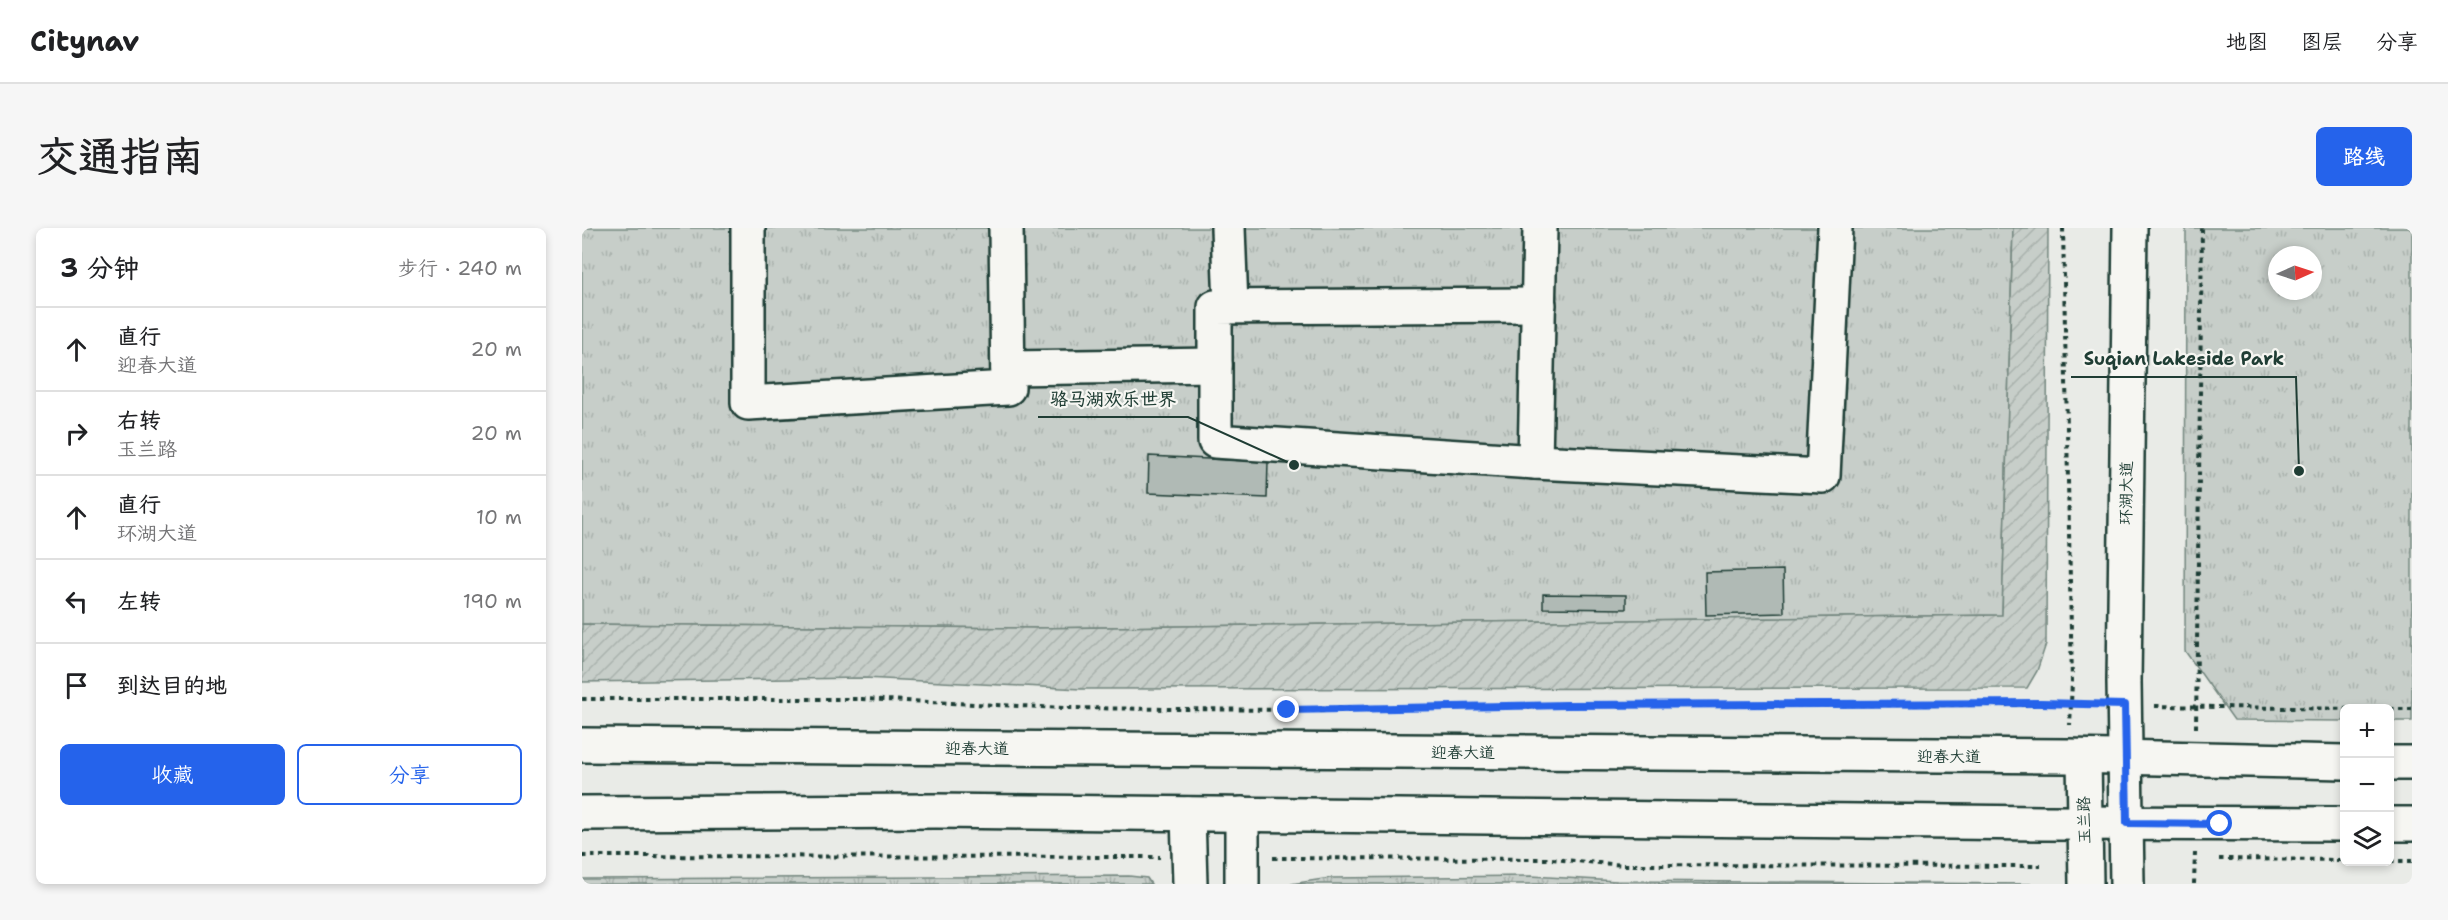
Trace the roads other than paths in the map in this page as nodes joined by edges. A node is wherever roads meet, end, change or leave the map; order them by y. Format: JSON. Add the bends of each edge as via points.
{"nodes":[{"id":1,"x":748,"y":228,"type":"edge"},
{"id":2,"x":1006,"y":228,"type":"edge"},
{"id":3,"x":1228,"y":228,"type":"edge"},
{"id":4,"x":1540,"y":228,"type":"edge"},
{"id":5,"x":1835,"y":228,"type":"edge"},
{"id":6,"x":2130,"y":228,"type":"edge"},
{"id":7,"x":1539,"y":305,"type":"junction"},
{"id":8,"x":1231,"y":306,"type":"junction"},
{"id":9,"x":1215,"y":365,"type":"junction"},
{"id":10,"x":1008,"y":368,"type":"junction"},
{"id":11,"x":1535,"y":462,"type":"junction"},
{"id":12,"x":582,"y":745,"type":"edge"},
{"id":13,"x":2076,"y":757,"type":"junction"},
{"id":14,"x":2126,"y":757,"type":"junction"},
{"id":15,"x":2340,"y":762,"type":"edge"},
{"id":16,"x":2394,"y":763,"type":"edge"},
{"id":17,"x":2412,"y":763,"type":"edge"},
{"id":18,"x":582,"y":813,"type":"edge"},
{"id":19,"x":1188,"y":814,"type":"junction"},
{"id":20,"x":1242,"y":814,"type":"junction"},
{"id":21,"x":2084,"y":822,"type":"junction"},
{"id":22,"x":2127,"y":823,"type":"junction"},
{"id":23,"x":2340,"y":824,"type":"edge"},
{"id":24,"x":2394,"y":824,"type":"edge"},
{"id":25,"x":2412,"y":824,"type":"edge"},
{"id":26,"x":1189,"y":871,"type":"edge"},
{"id":27,"x":1242,"y":871,"type":"edge"},
{"id":28,"x":2086,"y":884,"type":"edge"},
{"id":29,"x":2127,"y":884,"type":"edge"}],
"edges":[{"from":1,"to":10,"type":"main road","via":[[748,403],[1008,388]]},
{"from":2,"to":10,"type":"main road"},
{"from":3,"to":8,"type":"main road"},
{"from":4,"to":7,"type":"main road"},
{"from":5,"to":11,"type":"main road","via":[[1823,476]]},
{"from":6,"to":14,"type":"main road","name":"环湖大道"},
{"from":7,"to":8,"type":"main road"},
{"from":7,"to":11,"type":"main road"},
{"from":8,"to":9,"type":"main road","via":[[1215,307]]},
{"from":9,"to":10,"type":"main road"},
{"from":9,"to":11,"type":"main road","via":[[1215,441]]},
{"from":12,"to":13,"type":"main road","name":"迎春大道"},
{"from":13,"to":14,"type":"main road","name":"迎春大道"},
{"from":13,"to":21,"type":"main road","name":"玉兰路"},
{"from":14,"to":15,"type":"main road","name":"迎春大道"},
{"from":14,"to":22,"type":"main road"},
{"from":16,"to":17,"type":"main road"},
{"from":18,"to":19,"type":"main road"},
{"from":19,"to":20,"type":"main road"},
{"from":19,"to":26,"type":"main road"},
{"from":20,"to":21,"type":"main road"},
{"from":20,"to":27,"type":"main road"},
{"from":21,"to":22,"type":"main road"},
{"from":21,"to":28,"type":"main road","name":"玉兰路"},
{"from":22,"to":23,"type":"main road"},
{"from":22,"to":29,"type":"main road"},
{"from":24,"to":25,"type":"main road"}]}
